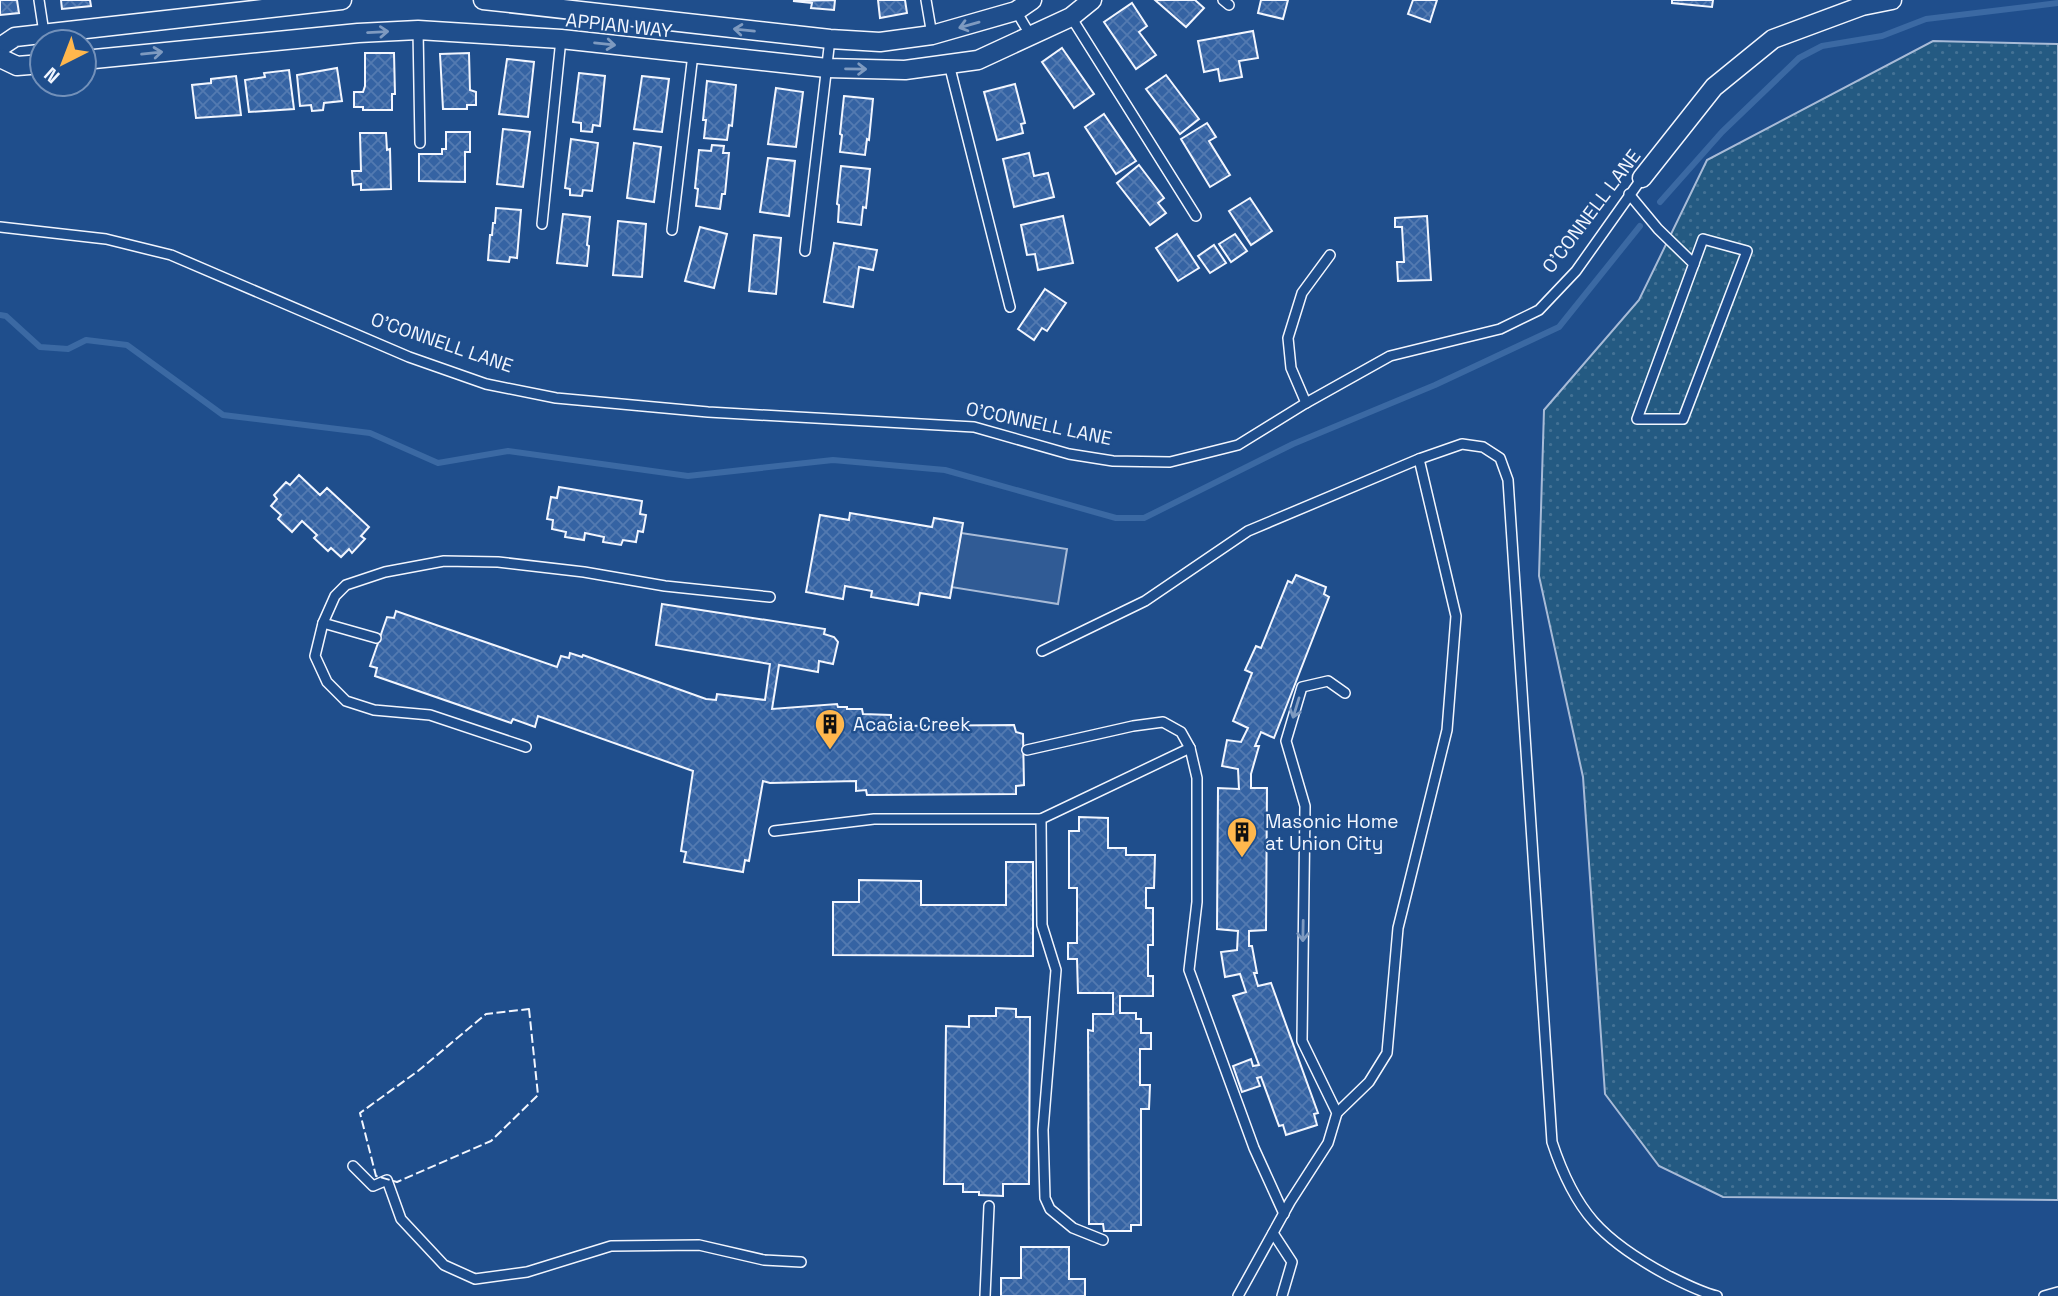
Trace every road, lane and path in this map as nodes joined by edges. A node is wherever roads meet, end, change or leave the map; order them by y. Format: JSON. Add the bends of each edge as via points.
{"nodes":[{"id":1,"x":39,"y":0,"type":"edge"},
{"id":2,"x":342,"y":0,"type":"edge"},
{"id":3,"x":483,"y":0,"type":"edge"},
{"id":4,"x":926,"y":0,"type":"edge"},
{"id":5,"x":1031,"y":0,"type":"edge"},
{"id":6,"x":1092,"y":0,"type":"edge"},
{"id":7,"x":1892,"y":0,"type":"edge"},
{"id":8,"x":1016,"y":11,"type":"junction"},
{"id":9,"x":1071,"y":18,"type":"junction"},
{"id":10,"x":43,"y":28,"type":"edge"},
{"id":11,"x":89,"y":28,"type":"edge"},
{"id":12,"x":418,"y":30,"type":"junction"},
{"id":13,"x":28,"y":35,"type":"edge"},
{"id":14,"x":932,"y":35,"type":"junction"},
{"id":15,"x":1031,"y":36,"type":"junction"},
{"id":16,"x":830,"y":39,"type":"junction"},
{"id":17,"x":561,"y":40,"type":"junction"},
{"id":18,"x":0,"y":47,"type":"edge"},
{"id":19,"x":693,"y":54,"type":"junction"},
{"id":20,"x":0,"y":58,"type":"edge"},
{"id":21,"x":98,"y":59,"type":"edge"},
{"id":22,"x":949,"y":64,"type":"junction"},
{"id":23,"x":28,"y":65,"type":"edge"},
{"id":24,"x":827,"y":68,"type":"junction"},
{"id":25,"x":420,"y":143,"type":"dead end"},
{"id":26,"x":1642,"y":178,"type":"joint"},
{"id":27,"x":1629,"y":194,"type":"junction"},
{"id":28,"x":1196,"y":216,"type":"dead end"},
{"id":29,"x":542,"y":224,"type":"dead end"},
{"id":30,"x":0,"y":228,"type":"edge"},
{"id":31,"x":672,"y":230,"type":"dead end"},
{"id":32,"x":805,"y":251,"type":"dead end"},
{"id":33,"x":1330,"y":255,"type":"dead end"},
{"id":34,"x":1694,"y":264,"type":"junction"},
{"id":35,"x":1010,"y":307,"type":"dead end"},
{"id":36,"x":1306,"y":403,"type":"junction"},
{"id":37,"x":1419,"y":459,"type":"junction"},
{"id":38,"x":770,"y":597,"type":"dead end"},
{"id":39,"x":323,"y":623,"type":"junction"},
{"id":40,"x":376,"y":638,"type":"dead end"},
{"id":41,"x":1042,"y":650,"type":"dead end"},
{"id":42,"x":1345,"y":693,"type":"dead end"},
{"id":43,"x":526,"y":747,"type":"dead end"},
{"id":44,"x":1190,"y":748,"type":"junction"},
{"id":45,"x":1027,"y":750,"type":"dead end"},
{"id":46,"x":1041,"y":818,"type":"junction"},
{"id":47,"x":774,"y":831,"type":"dead end"},
{"id":48,"x":1337,"y":1113,"type":"junction"},
{"id":49,"x":354,"y":1166,"type":"dead end"},
{"id":50,"x":989,"y":1206,"type":"dead end"},
{"id":51,"x":1284,"y":1214,"type":"junction"},
{"id":52,"x":1273,"y":1233,"type":"junction"},
{"id":53,"x":1103,"y":1240,"type":"dead end"},
{"id":54,"x":800,"y":1262,"type":"dead end"},
{"id":55,"x":2058,"y":1292,"type":"edge"},
{"id":56,"x":985,"y":1296,"type":"edge"},
{"id":57,"x":1238,"y":1296,"type":"edge"},
{"id":58,"x":1282,"y":1296,"type":"edge"},
{"id":59,"x":1717,"y":1296,"type":"edge"},
{"id":60,"x":2044,"y":1296,"type":"edge"}],
"edges":[{"from":1,"to":10,"type":"lane"},
{"from":2,"to":11,"type":"street"},
{"from":16,"to":3,"type":"street","name":"APPIAN WAY","one_way":true},
{"from":4,"to":14,"type":"lane"},
{"from":5,"to":8,"type":"street","name":"APPIAN WAY"},
{"from":6,"to":9,"type":"street","name":"APPIAN WAY"},
{"from":7,"to":26,"type":"street","name":"O’CONNELL LANE","via":[[1862,6],[1773,39],[1714,87]]},
{"from":8,"to":14,"type":"street","name":"APPIAN WAY","one_way":true},
{"from":8,"to":15,"type":"lane"},
{"from":9,"to":15,"type":"street","name":"APPIAN WAY"},
{"from":9,"to":28,"type":"lane"},
{"from":12,"to":17,"type":"street","name":"APPIAN WAY"},
{"from":21,"to":12,"type":"street","name":"APPIAN WAY","one_way":true},
{"from":12,"to":25,"type":"lane"},
{"from":13,"to":18,"type":"street"},
{"from":14,"to":16,"type":"street","name":"APPIAN WAY","via":[[880,42]]},
{"from":15,"to":22,"type":"street","name":"APPIAN WAY","via":[[978,60]]},
{"from":16,"to":24,"type":"lane"},
{"from":17,"to":19,"type":"street","name":"APPIAN WAY","one_way":true},
{"from":17,"to":29,"type":"lane"},
{"from":19,"to":24,"type":"street","name":"APPIAN WAY"},
{"from":19,"to":31,"type":"lane"},
{"from":20,"to":23,"type":"street","via":[[17,66]]},
{"from":24,"to":22,"type":"street","name":"APPIAN WAY","one_way":true,"via":[[905,70]]},
{"from":22,"to":35,"type":"lane"},
{"from":24,"to":32,"type":"lane"},
{"from":26,"to":27,"type":"lane","name":"O’CONNELL LANE"},
{"from":27,"to":34,"type":"lane"},
{"from":27,"to":36,"type":"lane","name":"O’CONNELL LANE","via":[[1576,271],[1539,310],[1500,329],[1390,356]]},
{"from":30,"to":36,"type":"lane","name":"O’CONNELL LANE","via":[[106,239],[171,255],[409,357],[486,384],[555,398],[974,427],[1069,454],[1113,461],[1170,462],[1238,445]]},
{"from":33,"to":36,"type":"lane","via":[[1302,293],[1288,338],[1291,368]]},
{"from":34,"to":34,"type":"lane","via":[[1703,239],[1747,251],[1683,419],[1637,419]]},
{"from":37,"to":41,"type":"lane","via":[[1248,531],[1145,601]]},
{"from":37,"to":48,"type":"lane","via":[[1456,616],[1447,730],[1398,928],[1387,1053],[1369,1082]]},
{"from":37,"to":59,"type":"lane","via":[[1462,444],[1483,447],[1500,458],[1507,480],[1548,1105],[1552,1142],[1563,1175],[1580,1205],[1608,1237],[1642,1261]]},
{"from":38,"to":39,"type":"lane","via":[[498,562],[444,561],[346,585],[335,596]]},
{"from":39,"to":40,"type":"lane"},
{"from":39,"to":43,"type":"lane","via":[[315,656],[327,682],[346,701],[374,710],[430,715]]},
{"from":42,"to":48,"type":"lane","one_way":true,"via":[[1328,681],[1302,687],[1286,741],[1305,806],[1302,1041]]},
{"from":44,"to":45,"type":"lane","via":[[1181,732],[1163,722]]},
{"from":44,"to":46,"type":"lane"},
{"from":44,"to":51,"type":"lane","via":[[1197,778],[1197,902],[1189,970],[1254,1148]]},
{"from":46,"to":47,"type":"lane","via":[[874,819]]},
{"from":46,"to":53,"type":"lane","via":[[1042,925],[1056,970],[1043,1129],[1045,1198],[1050,1209],[1073,1228]]},
{"from":48,"to":51,"type":"lane","via":[[1328,1143]]},
{"from":49,"to":54,"type":"lane","via":[[373,1186],[387,1180],[401,1219],[443,1265],[475,1279],[527,1272],[611,1246],[699,1245],[764,1260]]},
{"from":50,"to":56,"type":"lane"},
{"from":51,"to":52,"type":"lane"},
{"from":52,"to":57,"type":"lane"},
{"from":52,"to":58,"type":"lane","via":[[1292,1262]]},
{"from":55,"to":60,"type":"lane"}]}
